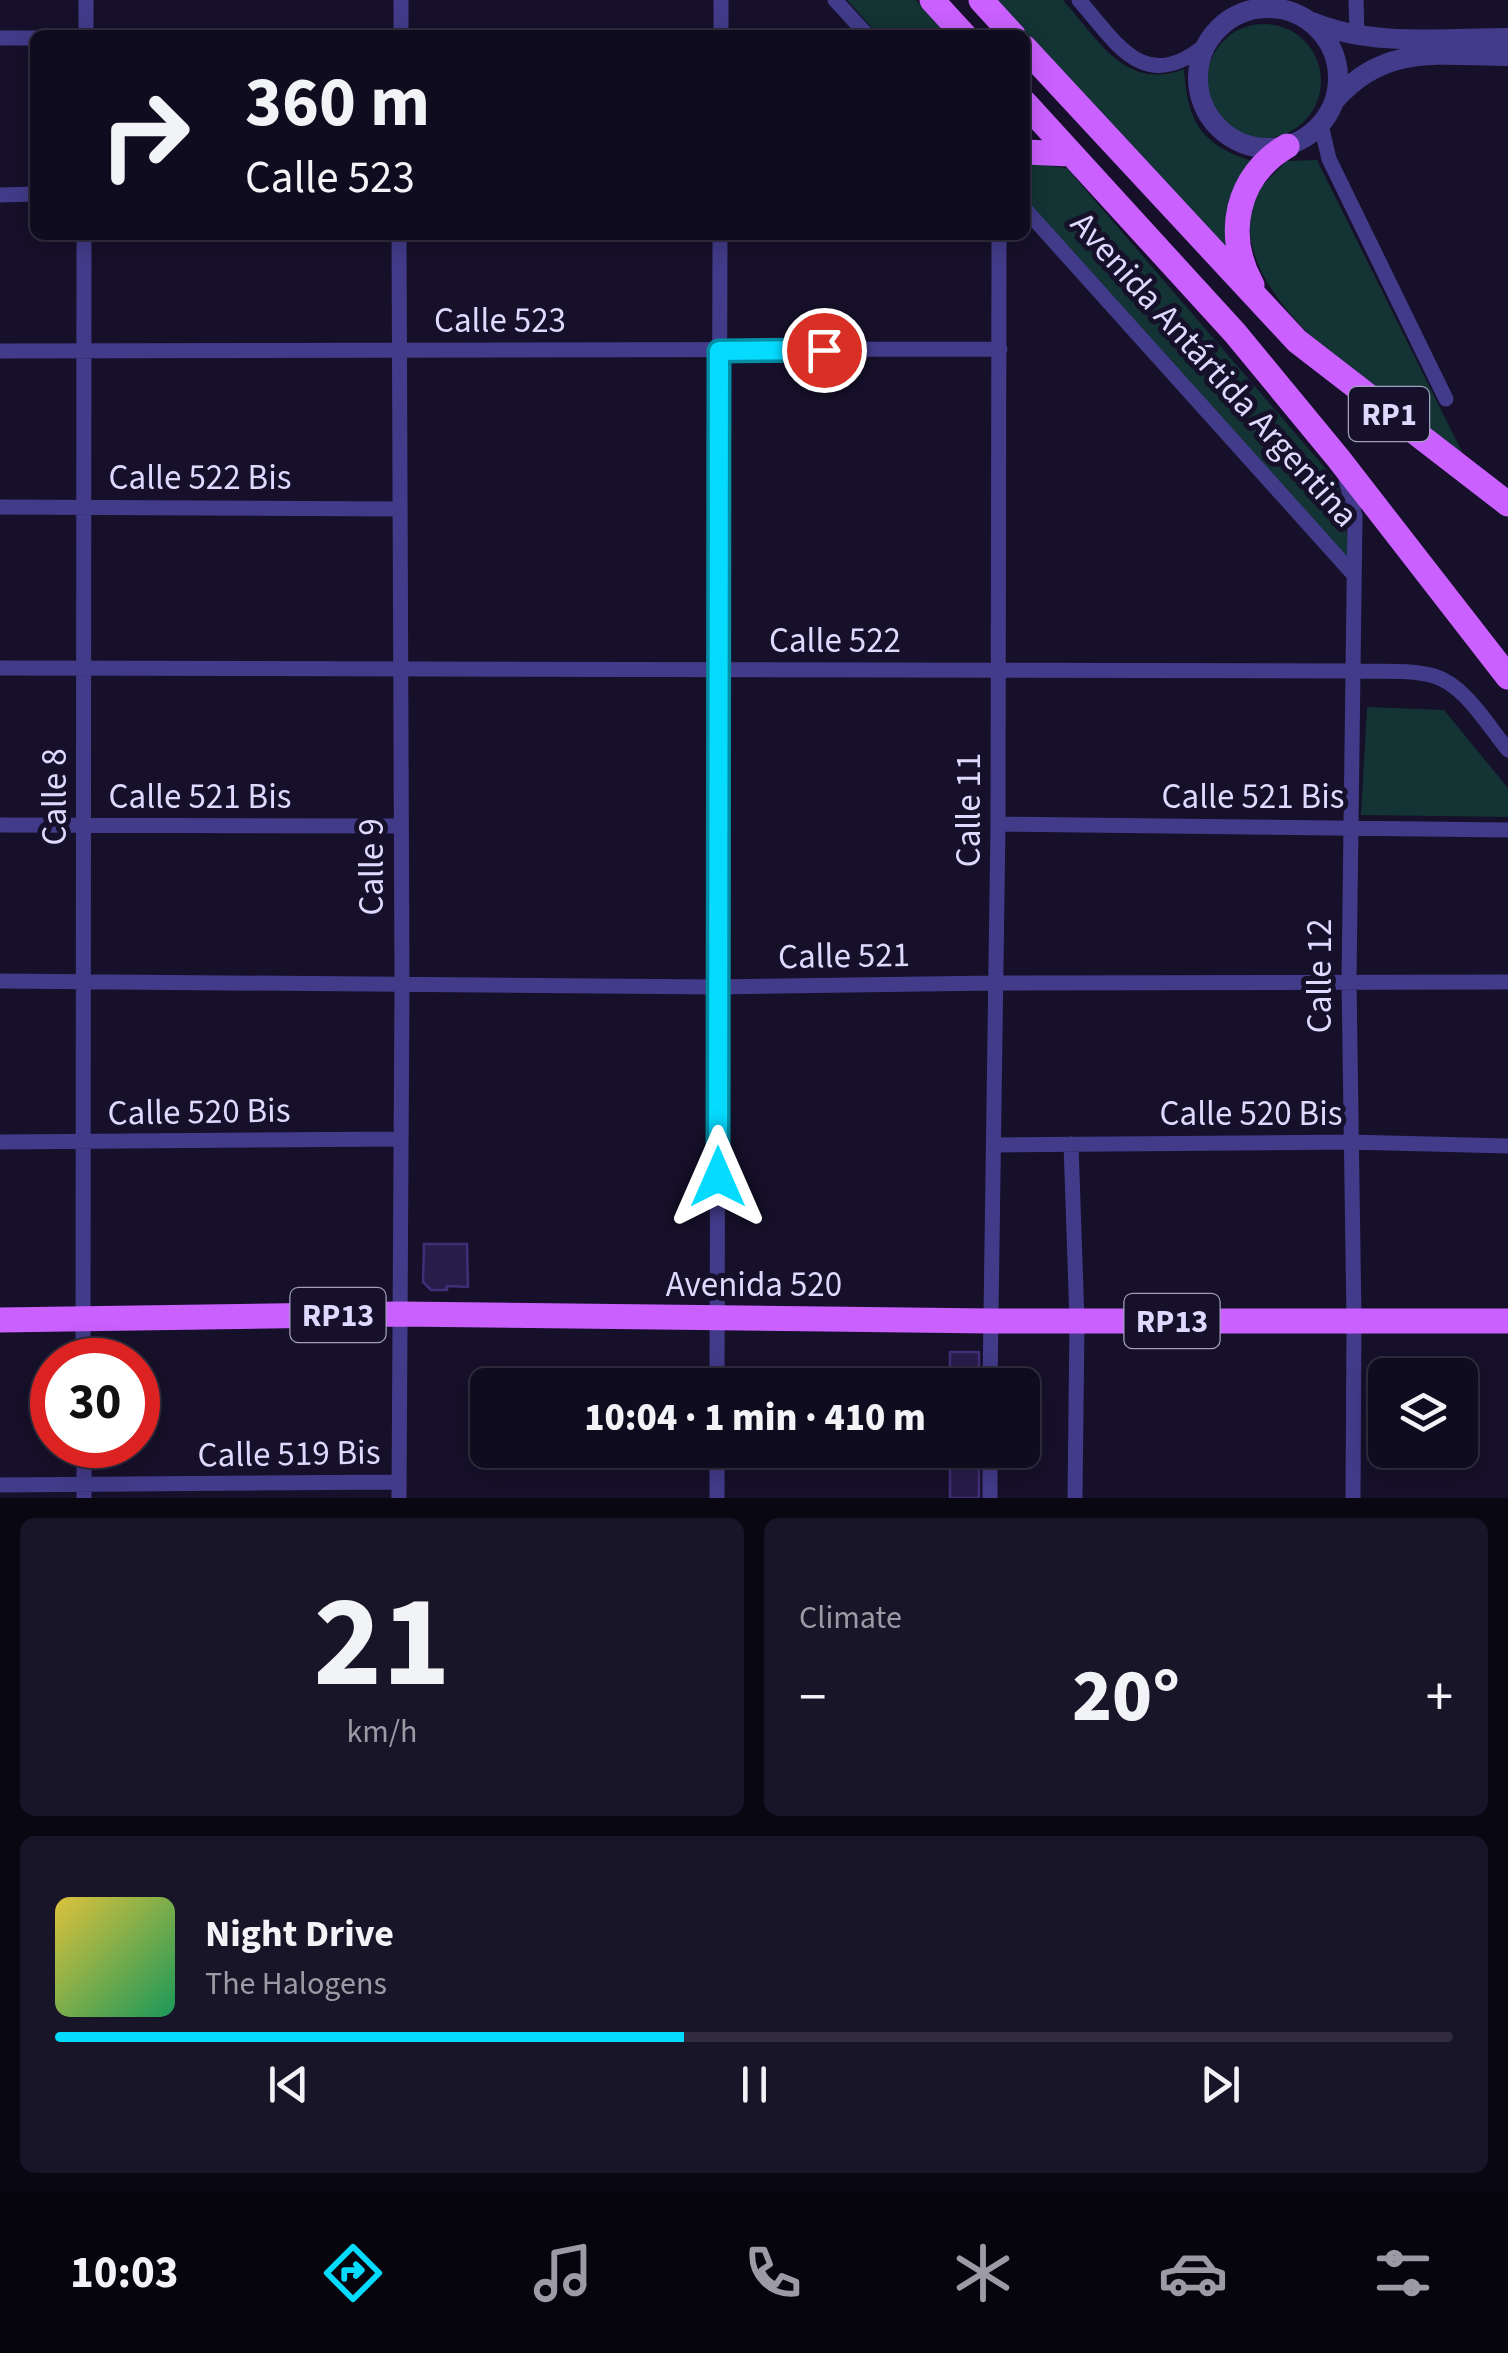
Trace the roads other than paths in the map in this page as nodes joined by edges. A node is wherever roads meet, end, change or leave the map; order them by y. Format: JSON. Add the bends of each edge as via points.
{"nodes":[{"id":1,"x":86,"y":0,"type":"edge"},
{"id":2,"x":401,"y":0,"type":"edge"},
{"id":3,"x":721,"y":0,"type":"edge"},
{"id":4,"x":835,"y":0,"type":"edge"},
{"id":5,"x":932,"y":0,"type":"edge"},
{"id":6,"x":981,"y":0,"type":"edge"},
{"id":7,"x":1079,"y":0,"type":"edge"},
{"id":8,"x":1230,"y":0,"type":"edge"},
{"id":9,"x":1356,"y":0,"type":"edge"},
{"id":10,"x":1282,"y":5,"type":"edge"},
{"id":11,"x":1310,"y":21,"type":"junction"},
{"id":12,"x":1224,"y":22,"type":"junction"},
{"id":13,"x":86,"y":30,"type":"edge"},
{"id":14,"x":402,"y":30,"type":"edge"},
{"id":15,"x":721,"y":30,"type":"edge"},
{"id":16,"x":862,"y":30,"type":"edge"},
{"id":17,"x":959,"y":30,"type":"edge"},
{"id":18,"x":1008,"y":30,"type":"edge"},
{"id":19,"x":1357,"y":34,"type":"junction"},
{"id":20,"x":0,"y":38,"type":"edge"},
{"id":21,"x":30,"y":38,"type":"edge"},
{"id":22,"x":1508,"y":38,"type":"edge"},
{"id":23,"x":1204,"y":46,"type":"junction"},
{"id":24,"x":1030,"y":53,"type":"edge"},
{"id":25,"x":1508,"y":56,"type":"edge"},
{"id":26,"x":1336,"y":99,"type":"junction"},
{"id":27,"x":1030,"y":109,"type":"edge"},
{"id":28,"x":1321,"y":126,"type":"junction"},
{"id":29,"x":1287,"y":146,"type":"junction"},
{"id":30,"x":1030,"y":152,"type":"edge"},
{"id":31,"x":1070,"y":154,"type":"junction"},
{"id":32,"x":30,"y":194,"type":"edge"},
{"id":33,"x":0,"y":195,"type":"edge"},
{"id":34,"x":1030,"y":215,"type":"edge"},
{"id":35,"x":84,"y":240,"type":"edge"},
{"id":36,"x":399,"y":240,"type":"edge"},
{"id":37,"x":720,"y":240,"type":"edge"},
{"id":38,"x":1000,"y":240,"type":"edge"},
{"id":39,"x":1274,"y":319,"type":"junction"},
{"id":40,"x":84,"y":349,"type":"junction"},
{"id":41,"x":1000,"y":349,"type":"junction"},
{"id":42,"x":0,"y":350,"type":"edge"},
{"id":43,"x":400,"y":350,"type":"junction"},
{"id":44,"x":719,"y":351,"type":"junction"},
{"id":45,"x":1446,"y":399,"type":"dead end"},
{"id":46,"x":1338,"y":458,"type":"junction"},
{"id":47,"x":1508,"y":504,"type":"edge"},
{"id":48,"x":84,"y":506,"type":"junction"},
{"id":49,"x":0,"y":507,"type":"edge"},
{"id":50,"x":400,"y":508,"type":"junction"},
{"id":51,"x":1354,"y":576,"type":"junction"},
{"id":52,"x":0,"y":668,"type":"edge"},
{"id":53,"x":84,"y":668,"type":"junction"},
{"id":54,"x":401,"y":669,"type":"junction"},
{"id":55,"x":720,"y":670,"type":"junction"},
{"id":56,"x":998,"y":670,"type":"junction"},
{"id":57,"x":1354,"y":672,"type":"junction"},
{"id":58,"x":1508,"y":677,"type":"edge"},
{"id":59,"x":1508,"y":750,"type":"edge"},
{"id":60,"x":0,"y":824,"type":"edge"},
{"id":61,"x":998,"y":824,"type":"junction"},
{"id":62,"x":84,"y":826,"type":"junction"},
{"id":63,"x":400,"y":826,"type":"junction"},
{"id":64,"x":1350,"y":826,"type":"junction"},
{"id":65,"x":1508,"y":830,"type":"edge"},
{"id":66,"x":0,"y":981,"type":"edge"},
{"id":67,"x":84,"y":981,"type":"junction"},
{"id":68,"x":1348,"y":981,"type":"junction"},
{"id":69,"x":1508,"y":982,"type":"edge"},
{"id":70,"x":995,"y":983,"type":"junction"},
{"id":71,"x":402,"y":986,"type":"junction"},
{"id":72,"x":718,"y":987,"type":"junction"},
{"id":73,"x":399,"y":1138,"type":"junction"},
{"id":74,"x":0,"y":1142,"type":"edge"},
{"id":75,"x":83,"y":1142,"type":"junction"},
{"id":76,"x":1350,"y":1142,"type":"junction"},
{"id":77,"x":1071,"y":1144,"type":"junction"},
{"id":78,"x":994,"y":1145,"type":"junction"},
{"id":79,"x":1508,"y":1146,"type":"edge"},
{"id":80,"x":399,"y":1314,"type":"junction"},
{"id":81,"x":717,"y":1318,"type":"junction"},
{"id":82,"x":0,"y":1320,"type":"edge"},
{"id":83,"x":83,"y":1320,"type":"junction"},
{"id":84,"x":1354,"y":1320,"type":"junction"},
{"id":85,"x":990,"y":1321,"type":"junction"},
{"id":86,"x":1077,"y":1321,"type":"junction"},
{"id":87,"x":1508,"y":1321,"type":"edge"},
{"id":88,"x":83,"y":1338,"type":"edge"},
{"id":89,"x":717,"y":1368,"type":"edge"},
{"id":90,"x":990,"y":1368,"type":"edge"},
{"id":91,"x":717,"y":1468,"type":"edge"},
{"id":92,"x":990,"y":1468,"type":"edge"},
{"id":93,"x":0,"y":1486,"type":"edge"},
{"id":94,"x":399,"y":1490,"type":"edge"},
{"id":95,"x":84,"y":1492,"type":"edge"},
{"id":96,"x":717,"y":1498,"type":"edge"},
{"id":97,"x":990,"y":1498,"type":"edge"},
{"id":98,"x":1075,"y":1498,"type":"edge"},
{"id":99,"x":1353,"y":1498,"type":"edge"}],
"edges":[{"from":1,"to":13,"type":"street"},
{"from":2,"to":14,"type":"street"},
{"from":3,"to":15,"type":"street"},
{"from":4,"to":16,"type":"street"},
{"from":5,"to":17,"type":"main road"},
{"from":6,"to":18,"type":"main road"},
{"from":7,"to":23,"type":"street","via":[[1138,62],[1172,64]]},
{"from":8,"to":12,"type":"street"},
{"from":9,"to":19,"type":"street"},
{"from":10,"to":11,"type":"street"},
{"from":10,"to":12,"type":"street"},
{"from":11,"to":19,"type":"street"},
{"from":11,"to":26,"type":"street","via":[[1336,54]]},
{"from":12,"to":23,"type":"street"},
{"from":19,"to":22,"type":"street"},
{"from":20,"to":21,"type":"street"},
{"from":23,"to":29,"type":"street","via":[[1197,72],[1200,99],[1213,123],[1234,140],[1260,148]]},
{"from":24,"to":39,"type":"main road"},
{"from":25,"to":26,"type":"street","via":[[1385,61]]},
{"from":26,"to":28,"type":"street"},
{"from":27,"to":31,"type":"main road","name":"Avenida Antártida Argentina"},
{"from":28,"to":29,"type":"street"},
{"from":28,"to":45,"type":"street","via":[[1330,158]]},
{"from":29,"to":39,"type":"main road","via":[[1261,166],[1237,215],[1243,267]]},
{"from":30,"to":31,"type":"main road"},
{"from":31,"to":46,"type":"main road","name":"Avenida Antártida Argentina","via":[[1236,332]]},
{"from":32,"to":33,"type":"street"},
{"from":34,"to":51,"type":"street","name":"Avenida Antártida Argentina"},
{"from":35,"to":40,"type":"street","name":"Calle 8"},
{"from":36,"to":43,"type":"street","name":"Calle 9"},
{"from":37,"to":44,"type":"street"},
{"from":38,"to":41,"type":"street","name":"Calle 11"},
{"from":39,"to":47,"type":"main road","number":"RP1"},
{"from":40,"to":42,"type":"street","name":"Calle 523"},
{"from":40,"to":43,"type":"street","name":"Calle 523"},
{"from":40,"to":48,"type":"street","name":"Calle 8"},
{"from":41,"to":44,"type":"street","name":"Calle 523"},
{"from":41,"to":56,"type":"street","name":"Calle 11"},
{"from":43,"to":44,"type":"street","name":"Calle 523"},
{"from":43,"to":50,"type":"street","name":"Calle 9"},
{"from":44,"to":55,"type":"street"},
{"from":46,"to":51,"type":"street","name":"Calle 12","via":[[1353,499]]},
{"from":46,"to":58,"type":"main road","name":"Avenida Antártida Argentina"},
{"from":48,"to":49,"type":"street","name":"Calle 522 Bis"},
{"from":48,"to":50,"type":"street","name":"Calle 522 Bis"},
{"from":48,"to":53,"type":"street","name":"Calle 8"},
{"from":50,"to":54,"type":"street","name":"Calle 9"},
{"from":51,"to":57,"type":"street","name":"Calle 12"},
{"from":52,"to":53,"type":"street","name":"Calle 522"},
{"from":53,"to":54,"type":"street","name":"Calle 522"},
{"from":53,"to":62,"type":"street","name":"Calle 8"},
{"from":54,"to":55,"type":"street","name":"Calle 522"},
{"from":54,"to":63,"type":"street","name":"Calle 9"},
{"from":55,"to":56,"type":"street","name":"Calle 522"},
{"from":55,"to":72,"type":"street"},
{"from":56,"to":57,"type":"street","name":"Calle 522"},
{"from":56,"to":61,"type":"street","name":"Calle 11"},
{"from":57,"to":59,"type":"street","name":"Calle 522","via":[[1445,680]]},
{"from":57,"to":64,"type":"street","name":"Calle 12"},
{"from":60,"to":62,"type":"street","name":"Calle 521 Bis"},
{"from":61,"to":64,"type":"street","name":"Calle 521 Bis"},
{"from":61,"to":70,"type":"street","name":"Calle 11"},
{"from":62,"to":63,"type":"street","name":"Calle 521 Bis"},
{"from":62,"to":67,"type":"street","name":"Calle 8"},
{"from":63,"to":71,"type":"street","name":"Calle 9"},
{"from":64,"to":65,"type":"street","name":"Calle 521 Bis"},
{"from":64,"to":68,"type":"street","name":"Calle 12"},
{"from":66,"to":67,"type":"street","name":"Calle 521"},
{"from":67,"to":71,"type":"street","name":"Calle 521"},
{"from":67,"to":75,"type":"street","name":"Calle 8"},
{"from":68,"to":69,"type":"street","name":"Calle 521"},
{"from":68,"to":70,"type":"street","name":"Calle 521"},
{"from":68,"to":76,"type":"street","name":"Calle 12"},
{"from":70,"to":72,"type":"street","name":"Calle 521"},
{"from":70,"to":78,"type":"street","name":"Calle 11"},
{"from":71,"to":72,"type":"street","name":"Calle 521"},
{"from":71,"to":73,"type":"street","name":"Calle 9"},
{"from":72,"to":81,"type":"street"},
{"from":73,"to":75,"type":"street","name":"Calle 520 Bis"},
{"from":73,"to":80,"type":"street","name":"Calle 9"},
{"from":74,"to":75,"type":"street","name":"Calle 520 Bis"},
{"from":75,"to":83,"type":"street","name":"Calle 8"},
{"from":76,"to":77,"type":"street","name":"Calle 520 Bis"},
{"from":76,"to":79,"type":"street","name":"Calle 520 Bis"},
{"from":76,"to":84,"type":"street","name":"Calle 12"},
{"from":77,"to":78,"type":"street","name":"Calle 520 Bis"},
{"from":77,"to":86,"type":"street"},
{"from":78,"to":85,"type":"street","name":"Calle 11"},
{"from":80,"to":81,"type":"main road","name":"Avenida 520","number":"RP13"},
{"from":80,"to":83,"type":"main road","name":"Avenida 520","number":"RP13"},
{"from":80,"to":94,"type":"street","name":"Calle 9"},
{"from":81,"to":85,"type":"main road","name":"Avenida 520","number":"RP13"},
{"from":81,"to":89,"type":"street"},
{"from":82,"to":83,"type":"main road","name":"Avenida 520","number":"RP13"},
{"from":83,"to":88,"type":"street","name":"Calle 8"},
{"from":84,"to":86,"type":"main road","name":"Avenida 520","number":"RP13"},
{"from":84,"to":87,"type":"main road","name":"Avenida 520","number":"RP13"},
{"from":84,"to":99,"type":"street","name":"Calle 12"},
{"from":85,"to":86,"type":"main road","name":"Avenida 520","number":"RP13"},
{"from":85,"to":90,"type":"street","name":"Calle 11"},
{"from":86,"to":98,"type":"street"},
{"from":91,"to":96,"type":"street"},
{"from":92,"to":97,"type":"street"},
{"from":93,"to":95,"type":"street","name":"Calle 519 Bis"},
{"from":94,"to":95,"type":"street","name":"Calle 519 Bis"}]}
